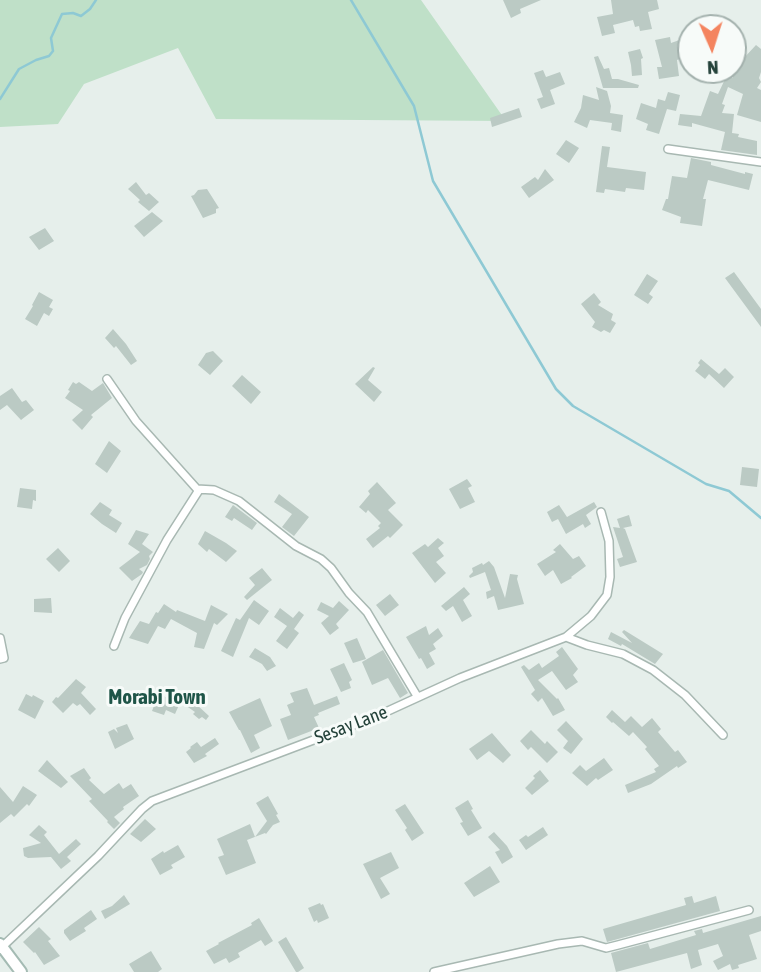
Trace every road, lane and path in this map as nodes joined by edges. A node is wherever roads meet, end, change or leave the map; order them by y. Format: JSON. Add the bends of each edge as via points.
{"nodes":[{"id":1,"x":668,"y":149,"type":"dead end"},
{"id":2,"x":761,"y":162,"type":"edge"},
{"id":3,"x":107,"y":379,"type":"dead end"},
{"id":4,"x":199,"y":490,"type":"junction"},
{"id":5,"x":601,"y":512,"type":"dead end"},
{"id":6,"x":566,"y":636,"type":"junction"},
{"id":7,"x":0,"y":638,"type":"edge"},
{"id":8,"x":114,"y":646,"type":"dead end"},
{"id":9,"x":0,"y":659,"type":"edge"},
{"id":10,"x":417,"y":696,"type":"junction"},
{"id":11,"x":723,"y":735,"type":"dead end"},
{"id":12,"x":749,"y":910,"type":"dead end"},
{"id":13,"x":1,"y":945,"type":"edge"},
{"id":14,"x":21,"y":972,"type":"edge"},
{"id":15,"x":434,"y":972,"type":"edge"}],
"edges":[{"from":1,"to":2,"type":"street"},
{"from":3,"to":4,"type":"street","via":[[136,421]]},
{"from":4,"to":8,"type":"street","via":[[167,540]]},
{"from":4,"to":10,"type":"street","via":[[214,490],[239,501],[331,568],[367,612]]},
{"from":5,"to":6,"type":"street","name":"Sesay Lane","via":[[609,541],[607,594]]},
{"from":6,"to":10,"type":"street","name":"Sesay Lane"},
{"from":6,"to":11,"type":"street","via":[[623,654],[653,670]]},
{"from":7,"to":9,"type":"street","via":[[4,658]]},
{"from":10,"to":13,"type":"street","name":"Sesay Lane","via":[[377,716],[152,801]]},
{"from":12,"to":15,"type":"street","via":[[606,948],[582,941],[558,944]]},
{"from":13,"to":14,"type":"street"}]}
